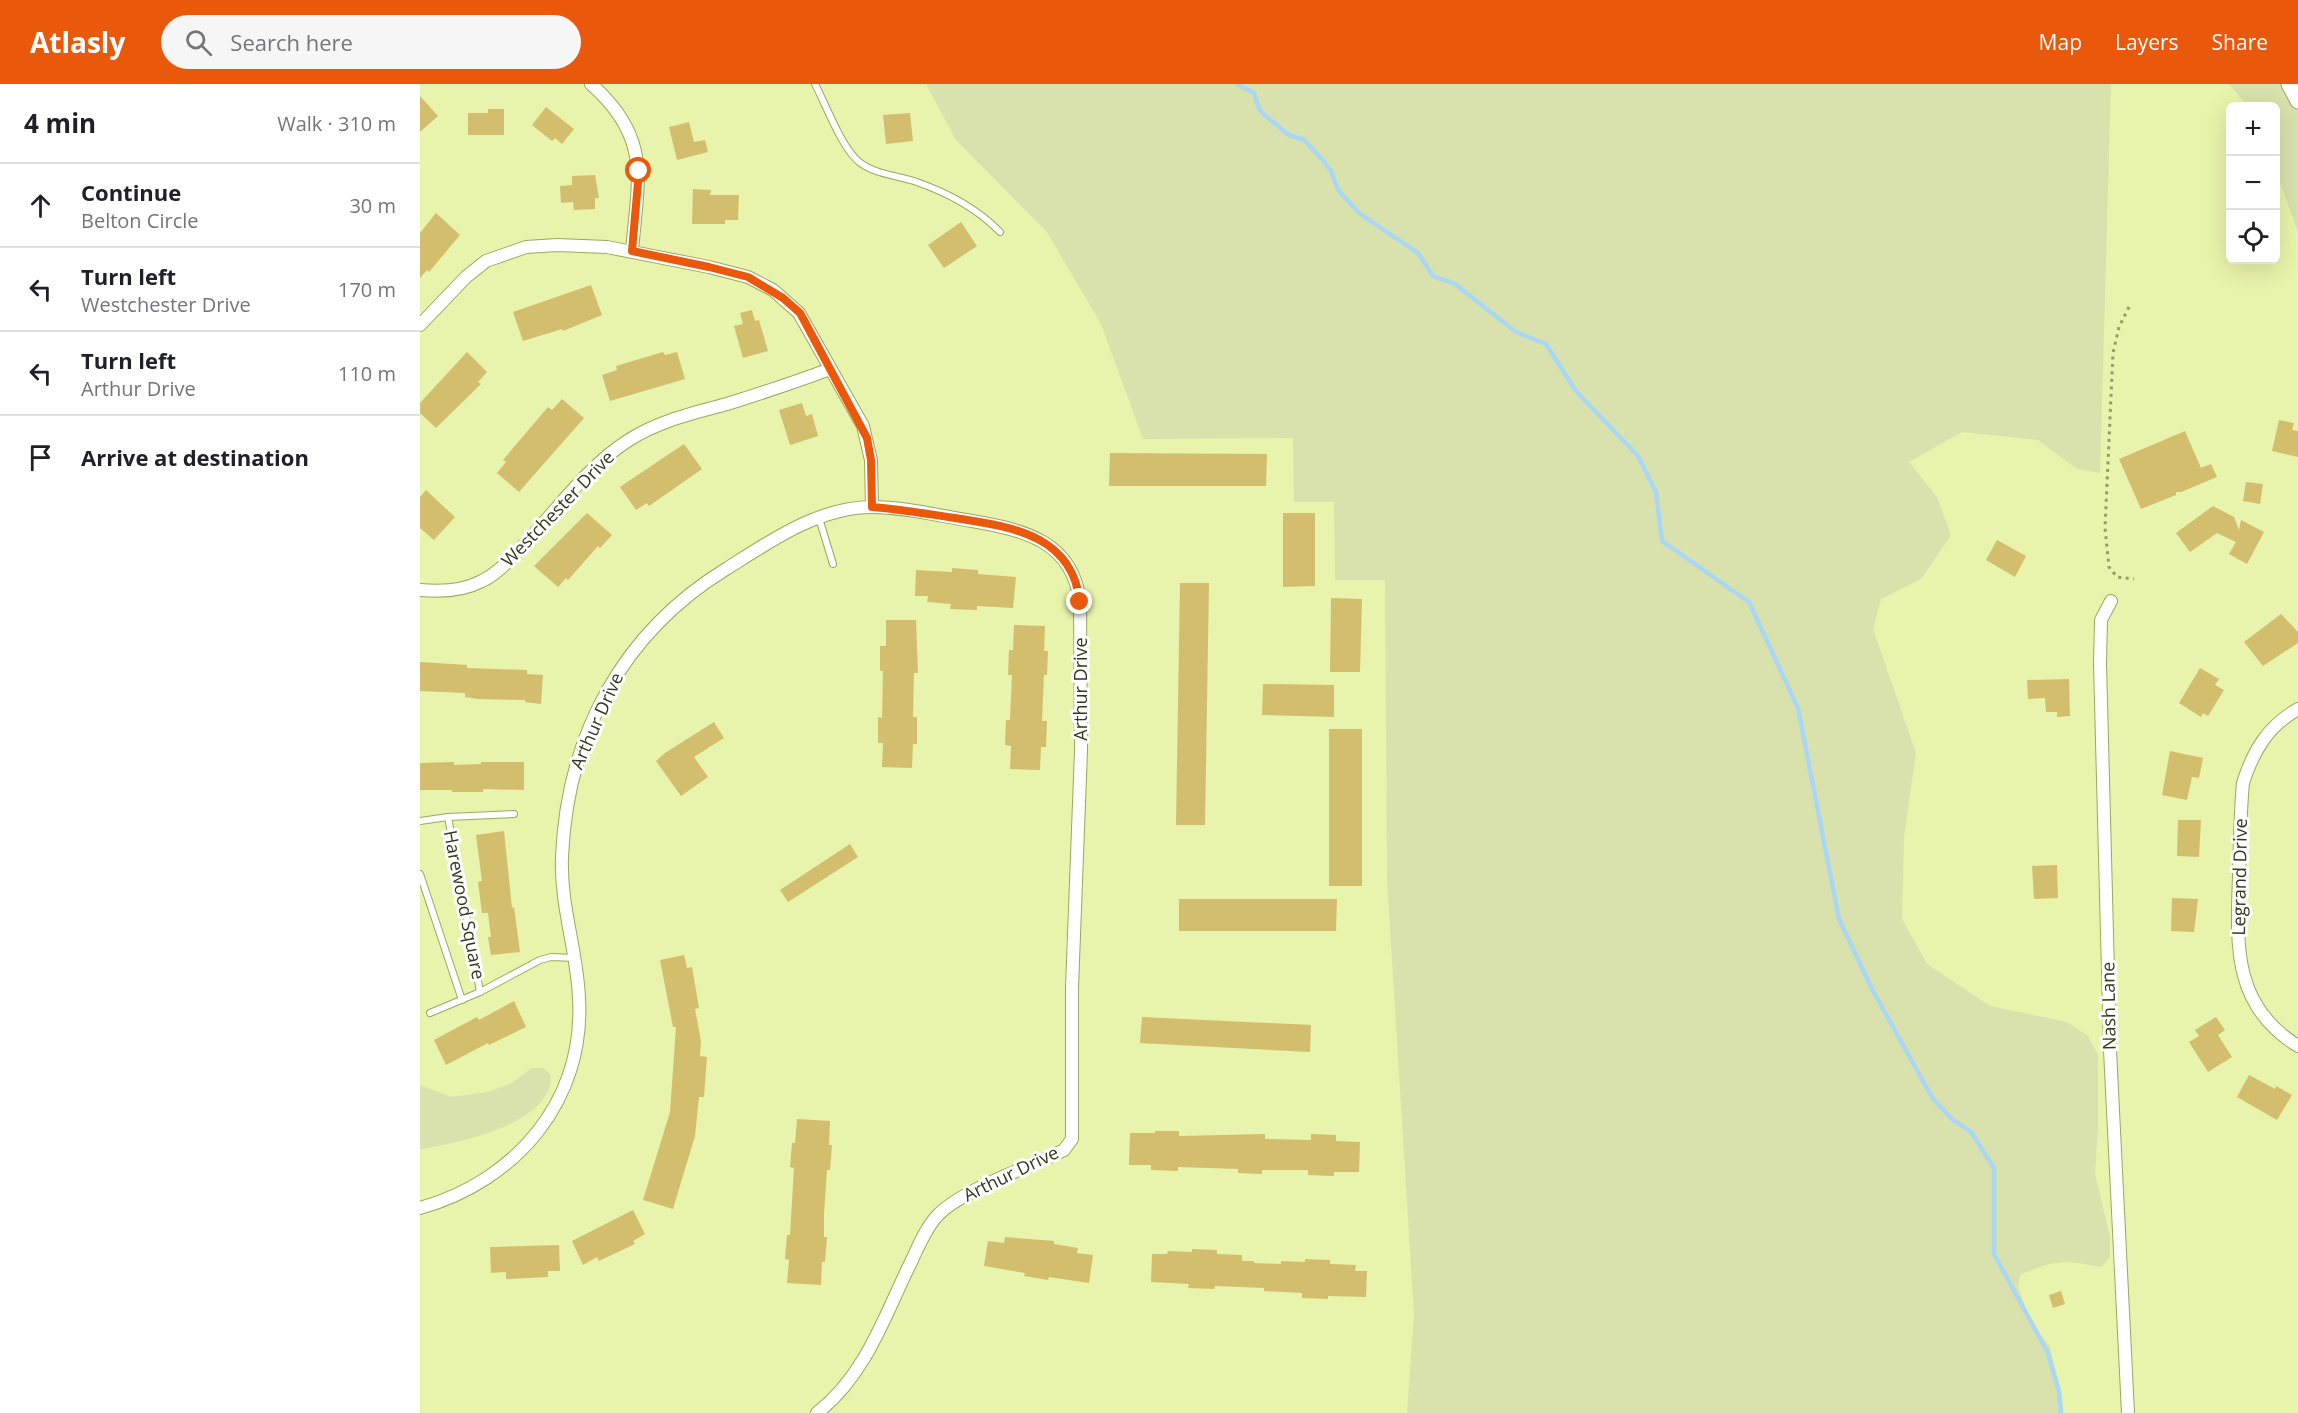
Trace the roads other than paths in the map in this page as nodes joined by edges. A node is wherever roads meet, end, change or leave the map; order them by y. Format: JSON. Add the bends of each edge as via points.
{"nodes":[{"id":1,"x":591,"y":84,"type":"edge"},
{"id":2,"x":815,"y":84,"type":"edge"},
{"id":3,"x":2289,"y":84,"type":"edge"},
{"id":4,"x":2298,"y":101,"type":"edge"},
{"id":5,"x":1000,"y":232,"type":"dead end"},
{"id":6,"x":632,"y":251,"type":"junction"},
{"id":7,"x":420,"y":325,"type":"edge"},
{"id":8,"x":830,"y":369,"type":"junction"},
{"id":9,"x":872,"y":507,"type":"junction"},
{"id":10,"x":819,"y":518,"type":"junction"},
{"id":11,"x":833,"y":564,"type":"dead end"},
{"id":12,"x":420,"y":590,"type":"edge"},
{"id":13,"x":2111,"y":601,"type":"dead end"},
{"id":14,"x":2298,"y":709,"type":"edge"},
{"id":15,"x":514,"y":814,"type":"dead end"},
{"id":16,"x":448,"y":817,"type":"junction"},
{"id":17,"x":420,"y":821,"type":"edge"},
{"id":18,"x":420,"y":874,"type":"edge"},
{"id":19,"x":574,"y":958,"type":"junction"},
{"id":20,"x":480,"y":992,"type":"junction"},
{"id":21,"x":462,"y":1000,"type":"junction"},
{"id":22,"x":430,"y":1013,"type":"dead end"},
{"id":23,"x":2298,"y":1046,"type":"edge"},
{"id":24,"x":420,"y":1208,"type":"edge"},
{"id":25,"x":817,"y":1413,"type":"edge"},
{"id":26,"x":2127,"y":1413,"type":"edge"}],
"edges":[{"from":1,"to":6,"type":"street","via":[[622,121],[638,160]]},
{"from":2,"to":5,"type":"lane","via":[[859,162],[960,201],[985,216]]},
{"from":3,"to":4,"type":"street"},
{"from":6,"to":7,"type":"street","via":[[557,245],[500,254],[470,273]]},
{"from":6,"to":8,"type":"street","via":[[732,272],[766,286],[800,313]]},
{"from":8,"to":9,"type":"street","via":[[867,438]]},
{"from":8,"to":12,"type":"street","name":"Westchester Drive","via":[[659,425],[631,438],[599,464],[493,575],[461,589]]},
{"from":9,"to":10,"type":"street","name":"Arthur Drive"},
{"from":9,"to":25,"type":"street","name":"Arthur Drive","via":[[1017,530],[1054,549],[1077,582],[1081,750],[1072,988],[1073,1126],[1072,1139],[1064,1150],[969,1194],[937,1215],[856,1373]]},
{"from":10,"to":11,"type":"lane"},
{"from":10,"to":19,"type":"street","name":"Arthur Drive","via":[[772,540],[687,596],[641,640],[614,679],[583,743],[567,800],[562,889]]},
{"from":13,"to":26,"type":"street","name":"Nash Lane","via":[[2101,620],[2100,663],[2110,1050]]},
{"from":14,"to":23,"type":"street","name":"Legrand Drive","via":[[2277,724],[2257,747],[2243,783],[2238,937],[2243,974],[2251,995],[2274,1026]]},
{"from":15,"to":16,"type":"lane","name":"Harewood Square"},
{"from":16,"to":17,"type":"lane","name":"Harewood Square"},
{"from":16,"to":20,"type":"lane","name":"Harewood Square"},
{"from":18,"to":21,"type":"lane","name":"Harewood Square"},
{"from":19,"to":20,"type":"lane","name":"Harewood Square","via":[[540,960]]},
{"from":19,"to":24,"type":"street","name":"Arthur Drive","via":[[579,1000],[577,1042],[571,1072],[551,1111],[516,1158],[490,1177]]},
{"from":20,"to":21,"type":"lane","name":"Harewood Square"},
{"from":21,"to":22,"type":"lane","name":"Harewood Square"}]}
